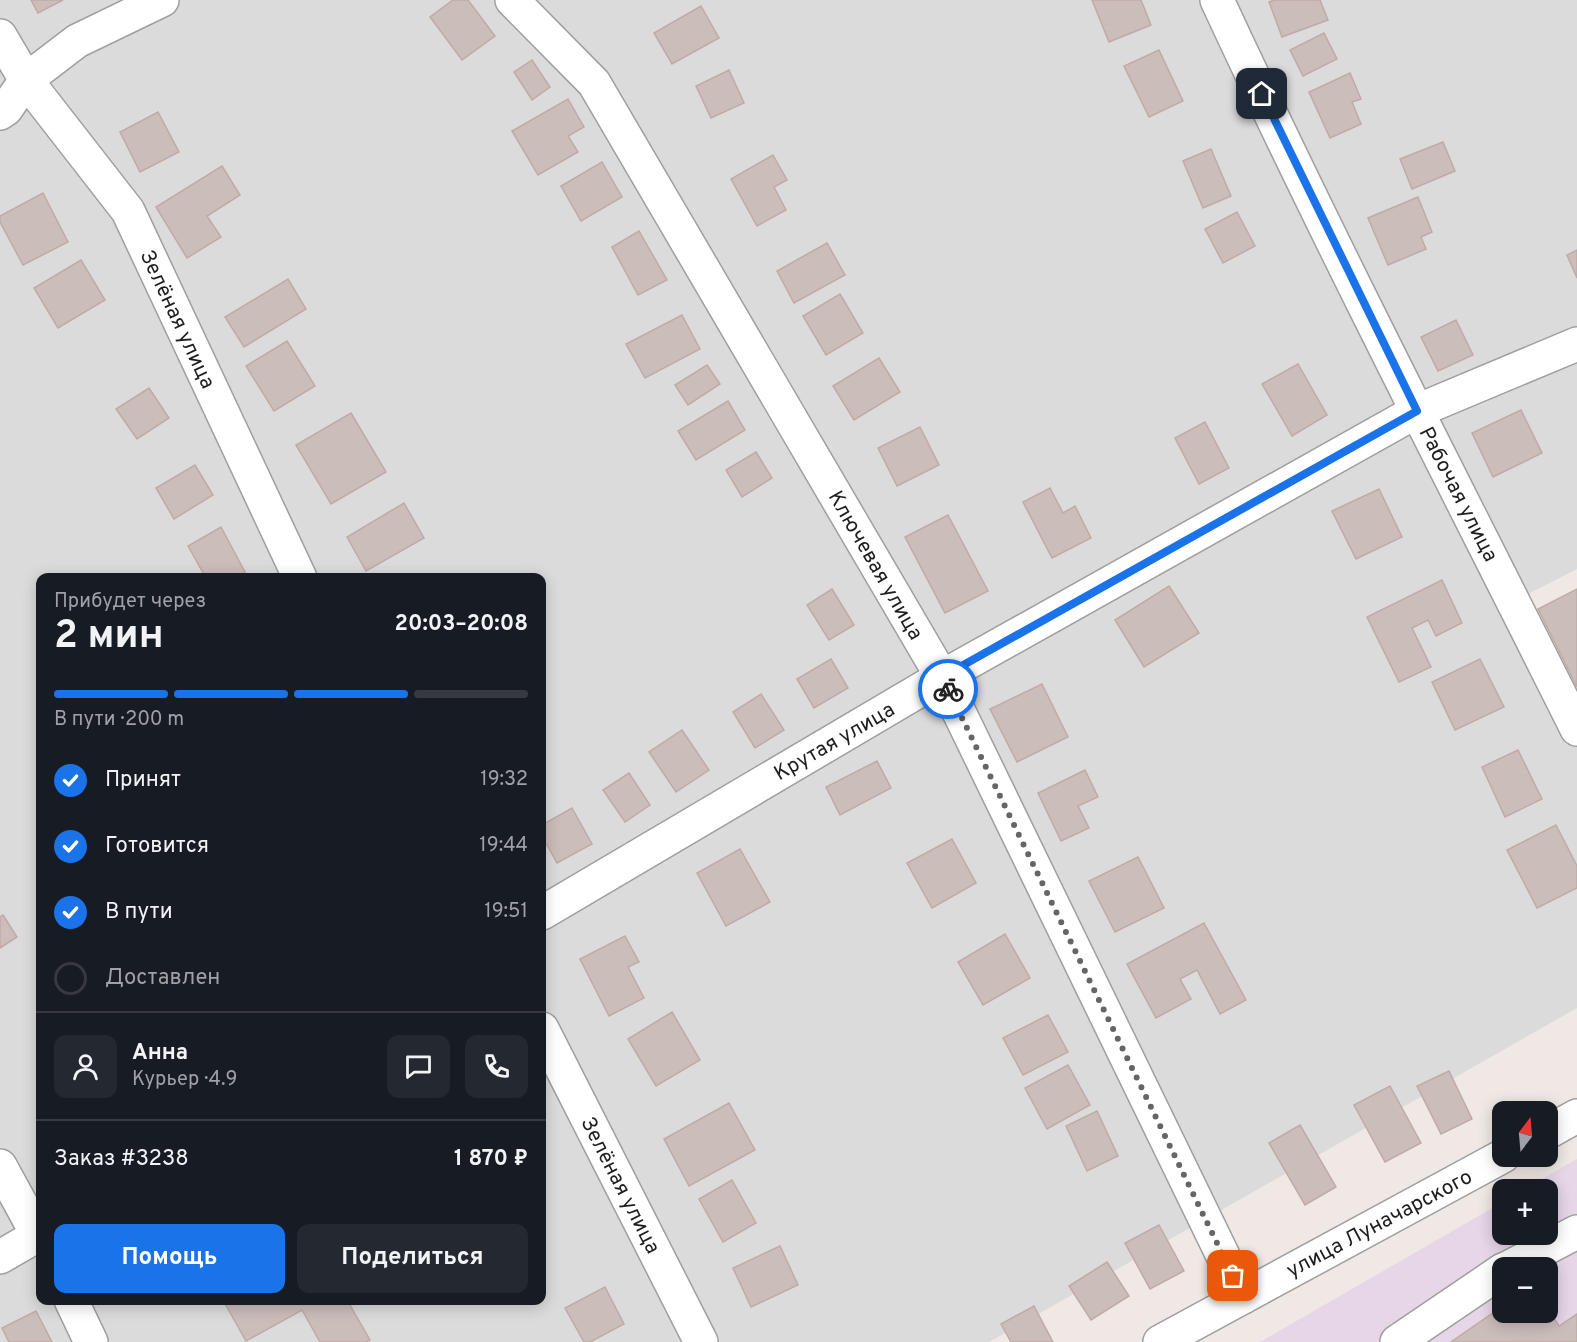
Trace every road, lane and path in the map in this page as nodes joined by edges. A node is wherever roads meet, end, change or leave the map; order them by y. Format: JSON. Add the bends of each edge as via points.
{"nodes":[{"id":1,"x":162,"y":0,"type":"edge"},
{"id":2,"x":512,"y":0,"type":"edge"},
{"id":3,"x":1217,"y":0,"type":"edge"},
{"id":4,"x":0,"y":36,"type":"edge"},
{"id":5,"x":26,"y":80,"type":"junction"},
{"id":6,"x":0,"y":113,"type":"edge"},
{"id":7,"x":1577,"y":344,"type":"edge"},
{"id":8,"x":1417,"y":411,"type":"junction"},
{"id":9,"x":298,"y":573,"type":"edge"},
{"id":10,"x":942,"y":677,"type":"junction"},
{"id":11,"x":1577,"y":729,"type":"edge"},
{"id":12,"x":546,"y":911,"type":"edge"},
{"id":13,"x":546,"y":1037,"type":"edge"},
{"id":14,"x":1577,"y":1116,"type":"edge"},
{"id":15,"x":1558,"y":1126,"type":"edge"},
{"id":16,"x":1492,"y":1162,"type":"edge"},
{"id":17,"x":0,"y":1166,"type":"edge"},
{"id":18,"x":36,"y":1229,"type":"edge"},
{"id":19,"x":1577,"y":1232,"type":"edge"},
{"id":20,"x":36,"y":1238,"type":"edge"},
{"id":21,"x":0,"y":1257,"type":"edge"},
{"id":22,"x":1529,"y":1257,"type":"edge"},
{"id":23,"x":1492,"y":1277,"type":"edge"},
{"id":24,"x":1243,"y":1297,"type":"junction"},
{"id":25,"x":73,"y":1305,"type":"edge"},
{"id":26,"x":91,"y":1342,"type":"edge"},
{"id":27,"x":701,"y":1342,"type":"edge"},
{"id":28,"x":1160,"y":1342,"type":"edge"},
{"id":29,"x":1397,"y":1342,"type":"edge"}],
"edges":[{"from":1,"to":5,"type":"street","via":[[77,41]]},
{"from":2,"to":10,"type":"street","name":"Ключевая улица","via":[[594,83]]},
{"from":3,"to":8,"type":"street","name":"Рабочая улица"},
{"from":4,"to":5,"type":"street","name":"Зелёная улица"},
{"from":5,"to":6,"type":"street"},
{"from":5,"to":9,"type":"street","name":"Зелёная улица","via":[[128,211]]},
{"from":7,"to":8,"type":"street","name":"Крутая улица"},
{"from":8,"to":10,"type":"street","name":"Крутая улица"},
{"from":8,"to":11,"type":"street","name":"Рабочая улица"},
{"from":10,"to":12,"type":"street","name":"Крутая улица"},
{"from":10,"to":24,"type":"street","name":"Ключевая улица"},
{"from":13,"to":27,"type":"street","name":"Зелёная улица"},
{"from":14,"to":15,"type":"street"},
{"from":16,"to":24,"type":"street","name":"улица Луначарского"},
{"from":17,"to":18,"type":"street"},
{"from":19,"to":22,"type":"street"},
{"from":20,"to":21,"type":"street"},
{"from":23,"to":29,"type":"street"},
{"from":24,"to":28,"type":"street","name":"улица Луначарского"},
{"from":25,"to":26,"type":"street"}]}
